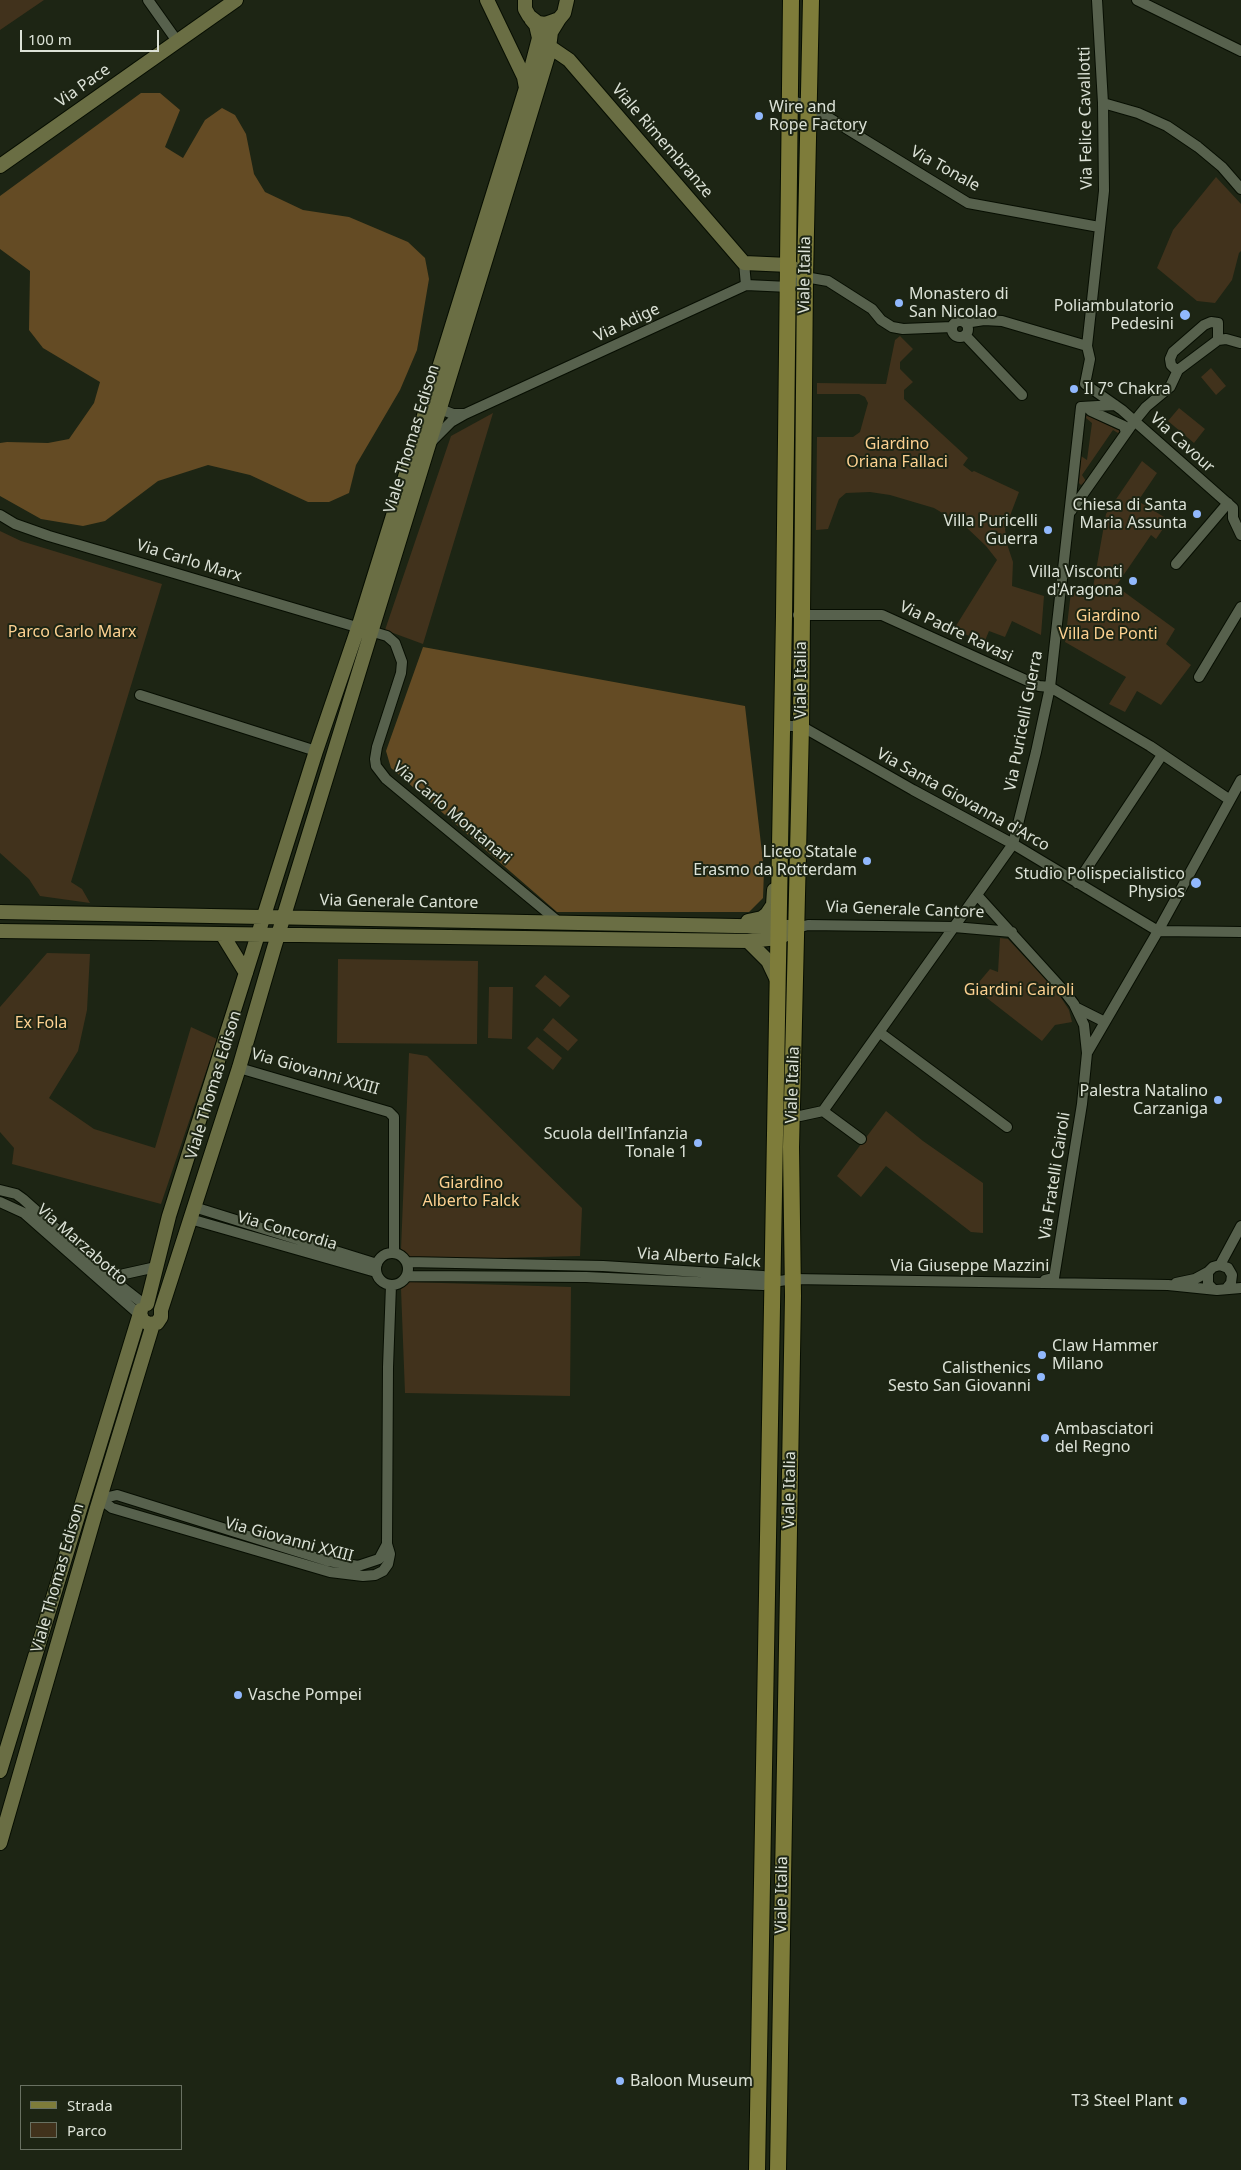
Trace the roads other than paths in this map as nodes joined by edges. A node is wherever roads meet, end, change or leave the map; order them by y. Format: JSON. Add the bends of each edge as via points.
{"nodes":[{"id":1,"x":148,"y":0,"type":"edge"},
{"id":2,"x":236,"y":0,"type":"edge"},
{"id":3,"x":487,"y":0,"type":"edge"},
{"id":4,"x":567,"y":0,"type":"edge"},
{"id":5,"x":791,"y":0,"type":"edge"},
{"id":6,"x":811,"y":0,"type":"edge"},
{"id":7,"x":1097,"y":0,"type":"edge"},
{"id":8,"x":524,"y":2,"type":"edge"},
{"id":9,"x":1144,"y":2,"type":"edge"},
{"id":10,"x":531,"y":19,"type":"junction"},
{"id":11,"x":559,"y":19,"type":"junction"},
{"id":12,"x":177,"y":41,"type":"junction"},
{"id":13,"x":550,"y":47,"type":"junction"},
{"id":14,"x":1241,"y":51,"type":"edge"},
{"id":15,"x":526,"y":88,"type":"junction"},
{"id":16,"x":790,"y":101,"type":"junction"},
{"id":17,"x":1103,"y":102,"type":"junction"},
{"id":18,"x":808,"y":105,"type":"junction"},
{"id":19,"x":0,"y":166,"type":"edge"},
{"id":20,"x":1241,"y":189,"type":"edge"},
{"id":21,"x":1099,"y":227,"type":"junction"},
{"id":22,"x":744,"y":263,"type":"junction"},
{"id":23,"x":789,"y":266,"type":"junction"},
{"id":24,"x":805,"y":277,"type":"junction"},
{"id":25,"x":746,"y":285,"type":"junction"},
{"id":26,"x":789,"y":287,"type":"junction"},
{"id":27,"x":965,"y":323,"type":"junction"},
{"id":28,"x":1218,"y":323,"type":"junction"},
{"id":29,"x":952,"y":327,"type":"junction"},
{"id":30,"x":965,"y":335,"type":"junction"},
{"id":31,"x":1218,"y":340,"type":"junction"},
{"id":32,"x":1240,"y":343,"type":"edge"},
{"id":33,"x":1087,"y":346,"type":"junction"},
{"id":34,"x":1178,"y":370,"type":"junction"},
{"id":35,"x":1086,"y":384,"type":"joint"},
{"id":36,"x":432,"y":393,"type":"junction"},
{"id":37,"x":1022,"y":395,"type":"dead end"},
{"id":38,"x":1115,"y":405,"type":"junction"},
{"id":39,"x":1087,"y":407,"type":"junction"},
{"id":40,"x":440,"y":409,"type":"junction"},
{"id":41,"x":465,"y":414,"type":"junction"},
{"id":42,"x":1135,"y":421,"type":"junction"},
{"id":43,"x":1146,"y":432,"type":"junction"},
{"id":44,"x":1124,"y":435,"type":"junction"},
{"id":45,"x":429,"y":446,"type":"junction"},
{"id":46,"x":1073,"y":482,"type":"junction"},
{"id":47,"x":1087,"y":488,"type":"junction"},
{"id":48,"x":1234,"y":505,"type":"edge"},
{"id":49,"x":1070,"y":512,"type":"junction"},
{"id":50,"x":0,"y":515,"type":"edge"},
{"id":51,"x":1241,"y":535,"type":"edge"},
{"id":52,"x":1176,"y":564,"type":"dead end"},
{"id":53,"x":1241,"y":607,"type":"edge"},
{"id":54,"x":801,"y":615,"type":"junction"},
{"id":55,"x":784,"y":616,"type":"junction"},
{"id":56,"x":365,"y":629,"type":"junction"},
{"id":57,"x":1199,"y":677,"type":"dead end"},
{"id":58,"x":1050,"y":687,"type":"junction"},
{"id":59,"x":140,"y":695,"type":"dead end"},
{"id":60,"x":782,"y":726,"type":"junction"},
{"id":61,"x":801,"y":726,"type":"junction"},
{"id":62,"x":316,"y":751,"type":"junction"},
{"id":63,"x":1162,"y":755,"type":"junction"},
{"id":64,"x":1241,"y":780,"type":"edge"},
{"id":65,"x":1230,"y":800,"type":"junction"},
{"id":66,"x":780,"y":841,"type":"junction"},
{"id":67,"x":1013,"y":844,"type":"junction"},
{"id":68,"x":280,"y":864,"type":"junction"},
{"id":69,"x":299,"y":870,"type":"junction"},
{"id":70,"x":1077,"y":883,"type":"junction"},
{"id":71,"x":977,"y":895,"type":"junction"},
{"id":72,"x":0,"y":912,"type":"edge"},
{"id":73,"x":284,"y":917,"type":"junction"},
{"id":74,"x":263,"y":918,"type":"junction"},
{"id":75,"x":560,"y":923,"type":"junction"},
{"id":76,"x":728,"y":925,"type":"junction"},
{"id":77,"x":954,"y":927,"type":"junction"},
{"id":78,"x":797,"y":928,"type":"junction"},
{"id":79,"x":0,"y":931,"type":"edge"},
{"id":80,"x":1158,"y":931,"type":"junction"},
{"id":81,"x":779,"y":932,"type":"junction"},
{"id":82,"x":1012,"y":932,"type":"junction"},
{"id":83,"x":1241,"y":932,"type":"edge"},
{"id":84,"x":222,"y":934,"type":"junction"},
{"id":85,"x":259,"y":935,"type":"junction"},
{"id":86,"x":278,"y":935,"type":"junction"},
{"id":87,"x":748,"y":941,"type":"junction"},
{"id":88,"x":246,"y":973,"type":"junction"},
{"id":89,"x":778,"y":983,"type":"junction"},
{"id":90,"x":1077,"y":1008,"type":"junction"},
{"id":91,"x":1105,"y":1022,"type":"junction"},
{"id":92,"x":879,"y":1032,"type":"junction"},
{"id":93,"x":1088,"y":1053,"type":"junction"},
{"id":94,"x":239,"y":1068,"type":"junction"},
{"id":95,"x":823,"y":1111,"type":"junction"},
{"id":96,"x":784,"y":1116,"type":"junction"},
{"id":97,"x":1007,"y":1127,"type":"dead end"},
{"id":98,"x":862,"y":1139,"type":"dead end"},
{"id":99,"x":0,"y":1190,"type":"edge"},
{"id":100,"x":0,"y":1202,"type":"edge"},
{"id":101,"x":192,"y":1213,"type":"junction"},
{"id":102,"x":1241,"y":1226,"type":"edge"},
{"id":103,"x":394,"y":1252,"type":"junction"},
{"id":104,"x":407,"y":1262,"type":"junction"},
{"id":105,"x":1220,"y":1265,"type":"junction"},
{"id":106,"x":156,"y":1267,"type":"junction"},
{"id":107,"x":376,"y":1268,"type":"junction"},
{"id":108,"x":1208,"y":1272,"type":"junction"},
{"id":109,"x":407,"y":1276,"type":"junction"},
{"id":110,"x":111,"y":1277,"type":"junction"},
{"id":111,"x":793,"y":1279,"type":"junction"},
{"id":112,"x":1237,"y":1280,"type":"edge"},
{"id":113,"x":1042,"y":1281,"type":"junction"},
{"id":114,"x":772,"y":1282,"type":"junction"},
{"id":115,"x":391,"y":1285,"type":"junction"},
{"id":116,"x":1168,"y":1285,"type":"junction"},
{"id":117,"x":1241,"y":1288,"type":"edge"},
{"id":118,"x":1213,"y":1289,"type":"junction"},
{"id":119,"x":1226,"y":1289,"type":"junction"},
{"id":120,"x":144,"y":1308,"type":"junction"},
{"id":121,"x":161,"y":1310,"type":"junction"},
{"id":122,"x":153,"y":1324,"type":"junction"},
{"id":123,"x":85,"y":1494,"type":"junction"},
{"id":124,"x":100,"y":1499,"type":"junction"},
{"id":125,"x":0,"y":1771,"type":"edge"},
{"id":126,"x":0,"y":1843,"type":"edge"},
{"id":127,"x":757,"y":2170,"type":"edge"},
{"id":128,"x":778,"y":2170,"type":"edge"}],
"edges":[{"from":1,"to":12,"type":"street"},
{"from":2,"to":12,"type":"street","name":"Via Pace"},
{"from":3,"to":15,"type":"street","via":[[524,77]]},
{"from":4,"to":11,"type":"street","name":"Viale Thomas Edison"},
{"from":5,"to":16,"type":"main road","name":"Viale Italia"},
{"from":6,"to":18,"type":"main road","name":"Viale Italia"},
{"from":7,"to":17,"type":"street","name":"Via Felice Cavallotti"},
{"from":8,"to":10,"type":"street","name":"Viale Thomas Edison"},
{"from":9,"to":14,"type":"street"},
{"from":10,"to":11,"type":"street","via":[[545,24]]},
{"from":10,"to":15,"type":"street","name":"Viale Thomas Edison","via":[[539,38]]},
{"from":11,"to":13,"type":"street","name":"Viale Thomas Edison","via":[[552,29]]},
{"from":12,"to":19,"type":"street","name":"Via Pace"},
{"from":13,"to":22,"type":"street","name":"Viale Rimembranze","via":[[569,60]]},
{"from":13,"to":40,"type":"street","name":"Viale Thomas Edison"},
{"from":15,"to":36,"type":"street","name":"Viale Thomas Edison"},
{"from":16,"to":18,"type":"street","name":"Via Tonale"},
{"from":16,"to":23,"type":"main road","name":"Viale Italia"},
{"from":17,"to":20,"type":"street","via":[[1167,126],[1222,167]]},
{"from":17,"to":21,"type":"street","name":"Via Felice Cavallotti","via":[[1104,190]]},
{"from":18,"to":21,"type":"street","name":"Via Tonale","via":[[968,203]]},
{"from":18,"to":24,"type":"main road","name":"Viale Italia"},
{"from":21,"to":33,"type":"street","name":"Via Felice Cavallotti"},
{"from":22,"to":23,"type":"street"},
{"from":22,"to":25,"type":"street"},
{"from":23,"to":24,"type":"street"},
{"from":23,"to":26,"type":"main road","name":"Viale Italia"},
{"from":24,"to":26,"type":"street"},
{"from":24,"to":29,"type":"street","via":[[828,281],[872,308],[884,323],[898,329]]},
{"from":24,"to":54,"type":"main road","name":"Viale Italia"},
{"from":25,"to":26,"type":"street","name":"Via Adige"},
{"from":25,"to":41,"type":"street","name":"Via Adige"},
{"from":26,"to":55,"type":"main road","name":"Viale Italia"},
{"from":27,"to":29,"type":"street","via":[[958,322]]},
{"from":27,"to":30,"type":"street","via":[[968,331]]},
{"from":27,"to":33,"type":"street","via":[[1002,321]]},
{"from":28,"to":31,"type":"street"},
{"from":28,"to":32,"type":"street"},
{"from":28,"to":34,"type":"street","via":[[1204,325],[1173,352],[1171,365]]},
{"from":29,"to":30,"type":"street","via":[[955,336]]},
{"from":30,"to":37,"type":"street"},
{"from":31,"to":32,"type":"street"},
{"from":31,"to":34,"type":"street"},
{"from":33,"to":35,"type":"street","name":"Via Felice Cavallotti","via":[[1090,359]]},
{"from":34,"to":42,"type":"street","via":[[1170,387]]},
{"from":35,"to":38,"type":"street","name":"Via Cavour"},
{"from":36,"to":40,"type":"street"},
{"from":36,"to":56,"type":"street","name":"Viale Thomas Edison"},
{"from":38,"to":39,"type":"street"},
{"from":38,"to":42,"type":"street","name":"Via Cavour"},
{"from":39,"to":44,"type":"street","name":"Via Cavour","via":[[1124,426]]},
{"from":39,"to":46,"type":"street","name":"Via Puricelli Guerra","via":[[1081,407]]},
{"from":40,"to":41,"type":"street"},
{"from":40,"to":45,"type":"street","name":"Viale Thomas Edison"},
{"from":41,"to":45,"type":"street","name":"Via Adige","via":[[446,427]]},
{"from":42,"to":43,"type":"street","name":"Via Cavour"},
{"from":42,"to":44,"type":"street"},
{"from":43,"to":44,"type":"street"},
{"from":43,"to":48,"type":"street","name":"Via Cavour"},
{"from":44,"to":47,"type":"street"},
{"from":45,"to":56,"type":"street","name":"Viale Thomas Edison"},
{"from":46,"to":47,"type":"street","via":[[1079,490]]},
{"from":46,"to":49,"type":"street","name":"Via Puricelli Guerra"},
{"from":47,"to":49,"type":"street"},
{"from":48,"to":51,"type":"street","via":[[1233,518]]},
{"from":48,"to":52,"type":"street"},
{"from":49,"to":58,"type":"street","name":"Via Puricelli Guerra"},
{"from":50,"to":56,"type":"street","name":"Via Carlo Marx","via":[[49,536]]},
{"from":53,"to":57,"type":"street"},
{"from":54,"to":55,"type":"street","name":"Via Padre Ravasi"},
{"from":54,"to":58,"type":"street","name":"Via Padre Ravasi","via":[[882,615],[1039,686]]},
{"from":54,"to":61,"type":"main road","name":"Viale Italia"},
{"from":55,"to":60,"type":"main road","name":"Viale Italia"},
{"from":56,"to":62,"type":"street","name":"Viale Thomas Edison"},
{"from":56,"to":69,"type":"street","name":"Viale Thomas Edison"},
{"from":56,"to":75,"type":"street","name":"Via Carlo Montanari","via":[[387,636],[395,643],[402,662],[375,759],[382,774]]},
{"from":58,"to":63,"type":"street","name":"Via Padre Ravasi"},
{"from":58,"to":67,"type":"street","name":"Via Puricelli Guerra"},
{"from":59,"to":62,"type":"street"},
{"from":60,"to":61,"type":"street","name":"Via Santa Giovanna d'Arco"},
{"from":60,"to":66,"type":"main road","name":"Viale Italia"},
{"from":61,"to":67,"type":"street","name":"Via Santa Giovanna d'Arco"},
{"from":61,"to":78,"type":"main road","name":"Viale Italia"},
{"from":62,"to":68,"type":"street","name":"Viale Thomas Edison"},
{"from":63,"to":65,"type":"street","name":"Via Padre Ravasi"},
{"from":63,"to":70,"type":"street"},
{"from":64,"to":65,"type":"street"},
{"from":65,"to":80,"type":"street"},
{"from":66,"to":76,"type":"street","name":"Viale Italia","via":[[775,854],[773,905],[762,918]]},
{"from":66,"to":81,"type":"main road","name":"Viale Italia"},
{"from":67,"to":70,"type":"street","name":"Via Santa Giovanna d'Arco"},
{"from":67,"to":71,"type":"street","name":"Via Puricelli Guerra"},
{"from":68,"to":69,"type":"street"},
{"from":68,"to":74,"type":"street","name":"Viale Thomas Edison"},
{"from":69,"to":73,"type":"street","name":"Viale Thomas Edison"},
{"from":70,"to":80,"type":"street","name":"Via Santa Giovanna d'Arco"},
{"from":71,"to":77,"type":"street","name":"Via Puricelli Guerra"},
{"from":71,"to":82,"type":"street","name":"Via Fratelli Cairoli"},
{"from":72,"to":74,"type":"street","name":"Via Generale Cantore"},
{"from":73,"to":74,"type":"street","name":"Via Generale Cantore"},
{"from":73,"to":75,"type":"street","name":"Via Generale Cantore"},
{"from":73,"to":86,"type":"street","name":"Viale Thomas Edison"},
{"from":74,"to":85,"type":"street","name":"Viale Thomas Edison"},
{"from":75,"to":76,"type":"street","name":"Via Generale Cantore"},
{"from":76,"to":81,"type":"street","name":"Via Generale Cantore"},
{"from":77,"to":78,"type":"street","name":"Via Generale Cantore","via":[[808,925]]},
{"from":77,"to":82,"type":"street","name":"Via Generale Cantore"},
{"from":77,"to":92,"type":"street","name":"Via Puricelli Guerra"},
{"from":78,"to":81,"type":"street","name":"Via Generale Cantore"},
{"from":78,"to":96,"type":"main road","name":"Viale Italia"},
{"from":79,"to":84,"type":"street","name":"Via Generale Cantore"},
{"from":80,"to":83,"type":"street","name":"Via Santa Giovanna d'Arco"},
{"from":80,"to":91,"type":"street"},
{"from":81,"to":87,"type":"street","name":"Via Generale Cantore"},
{"from":81,"to":89,"type":"main road","name":"Viale Italia"},
{"from":82,"to":90,"type":"street","name":"Via Fratelli Cairoli"},
{"from":84,"to":85,"type":"street","name":"Via Generale Cantore"},
{"from":84,"to":88,"type":"street"},
{"from":85,"to":86,"type":"street","name":"Via Generale Cantore"},
{"from":85,"to":88,"type":"street","name":"Viale Thomas Edison"},
{"from":86,"to":87,"type":"street","name":"Via Generale Cantore"},
{"from":86,"to":94,"type":"street","name":"Viale Thomas Edison"},
{"from":87,"to":89,"type":"street","via":[[768,961]]},
{"from":88,"to":106,"type":"street","name":"Viale Thomas Edison"},
{"from":89,"to":96,"type":"main road","name":"Viale Italia"},
{"from":90,"to":91,"type":"street","name":"Via Fratelli Cairoli"},
{"from":90,"to":93,"type":"street","name":"Via Fratelli Cairoli","via":[[1084,1025]]},
{"from":91,"to":93,"type":"street"},
{"from":92,"to":95,"type":"street","name":"Via Puricelli Guerra"},
{"from":92,"to":97,"type":"street"},
{"from":93,"to":113,"type":"street","name":"Via Fratelli Cairoli","via":[[1054,1278]]},
{"from":94,"to":101,"type":"street","name":"Viale Thomas Edison"},
{"from":94,"to":103,"type":"street","name":"Via Giovanni XXIII","via":[[389,1112],[394,1117]]},
{"from":95,"to":96,"type":"street"},
{"from":95,"to":98,"type":"street"},
{"from":96,"to":111,"type":"main road","name":"Viale Italia"},
{"from":96,"to":114,"type":"main road","name":"Viale Italia"},
{"from":99,"to":110,"type":"street","name":"Via Marzabotto","via":[[23,1199]]},
{"from":100,"to":120,"type":"street","name":"Via Marzabotto","via":[[24,1213]]},
{"from":101,"to":107,"type":"street","name":"Via Concordia"},
{"from":101,"to":121,"type":"street","name":"Viale Thomas Edison"},
{"from":102,"to":105,"type":"street"},
{"from":103,"to":104,"type":"street"},
{"from":103,"to":107,"type":"street","via":[[381,1257]]},
{"from":104,"to":109,"type":"street"},
{"from":104,"to":114,"type":"street","name":"Via Alberto Falck","via":[[603,1266],[763,1276]]},
{"from":105,"to":108,"type":"street","name":"Via Giuseppe Mazzini"},
{"from":105,"to":112,"type":"street"},
{"from":106,"to":110,"type":"street","name":"Via Marzabotto"},
{"from":106,"to":120,"type":"street","name":"Viale Thomas Edison"},
{"from":107,"to":115,"type":"street","via":[[384,1283]]},
{"from":108,"to":116,"type":"street","name":"Via Giuseppe Mazzini","via":[[1195,1279]]},
{"from":108,"to":118,"type":"street","via":[[1208,1284]]},
{"from":109,"to":114,"type":"street","name":"Via Alberto Falck","via":[[586,1277],[763,1285]]},
{"from":109,"to":115,"type":"street","via":[[402,1282]]},
{"from":110,"to":120,"type":"street","name":"Via Marzabotto"},
{"from":111,"to":113,"type":"street","name":"Via Giuseppe Mazzini"},
{"from":111,"to":114,"type":"street","name":"Via Giuseppe Mazzini"},
{"from":111,"to":128,"type":"main road","name":"Viale Italia"},
{"from":112,"to":119,"type":"street"},
{"from":113,"to":116,"type":"street","name":"Via Giuseppe Mazzini"},
{"from":114,"to":127,"type":"main road","name":"Viale Italia"},
{"from":115,"to":124,"type":"street","via":[[387,1544],[379,1559],[358,1566],[328,1561],[117,1495]]},
{"from":116,"to":118,"type":"street","name":"Via Giuseppe Mazzini"},
{"from":117,"to":119,"type":"street","name":"Via Giuseppe Mazzini"},
{"from":118,"to":119,"type":"street","name":"Via Giuseppe Mazzini"},
{"from":120,"to":121,"type":"street","via":[[155,1304]]},
{"from":120,"to":122,"type":"street","via":[[145,1323]]},
{"from":120,"to":123,"type":"street","name":"Viale Thomas Edison"},
{"from":121,"to":122,"type":"street","via":[[161,1317]]},
{"from":122,"to":124,"type":"street","name":"Viale Thomas Edison"},
{"from":123,"to":124,"type":"street"},
{"from":123,"to":125,"type":"street","name":"Viale Thomas Edison"},
{"from":124,"to":126,"type":"street","name":"Viale Thomas Edison"}]}
